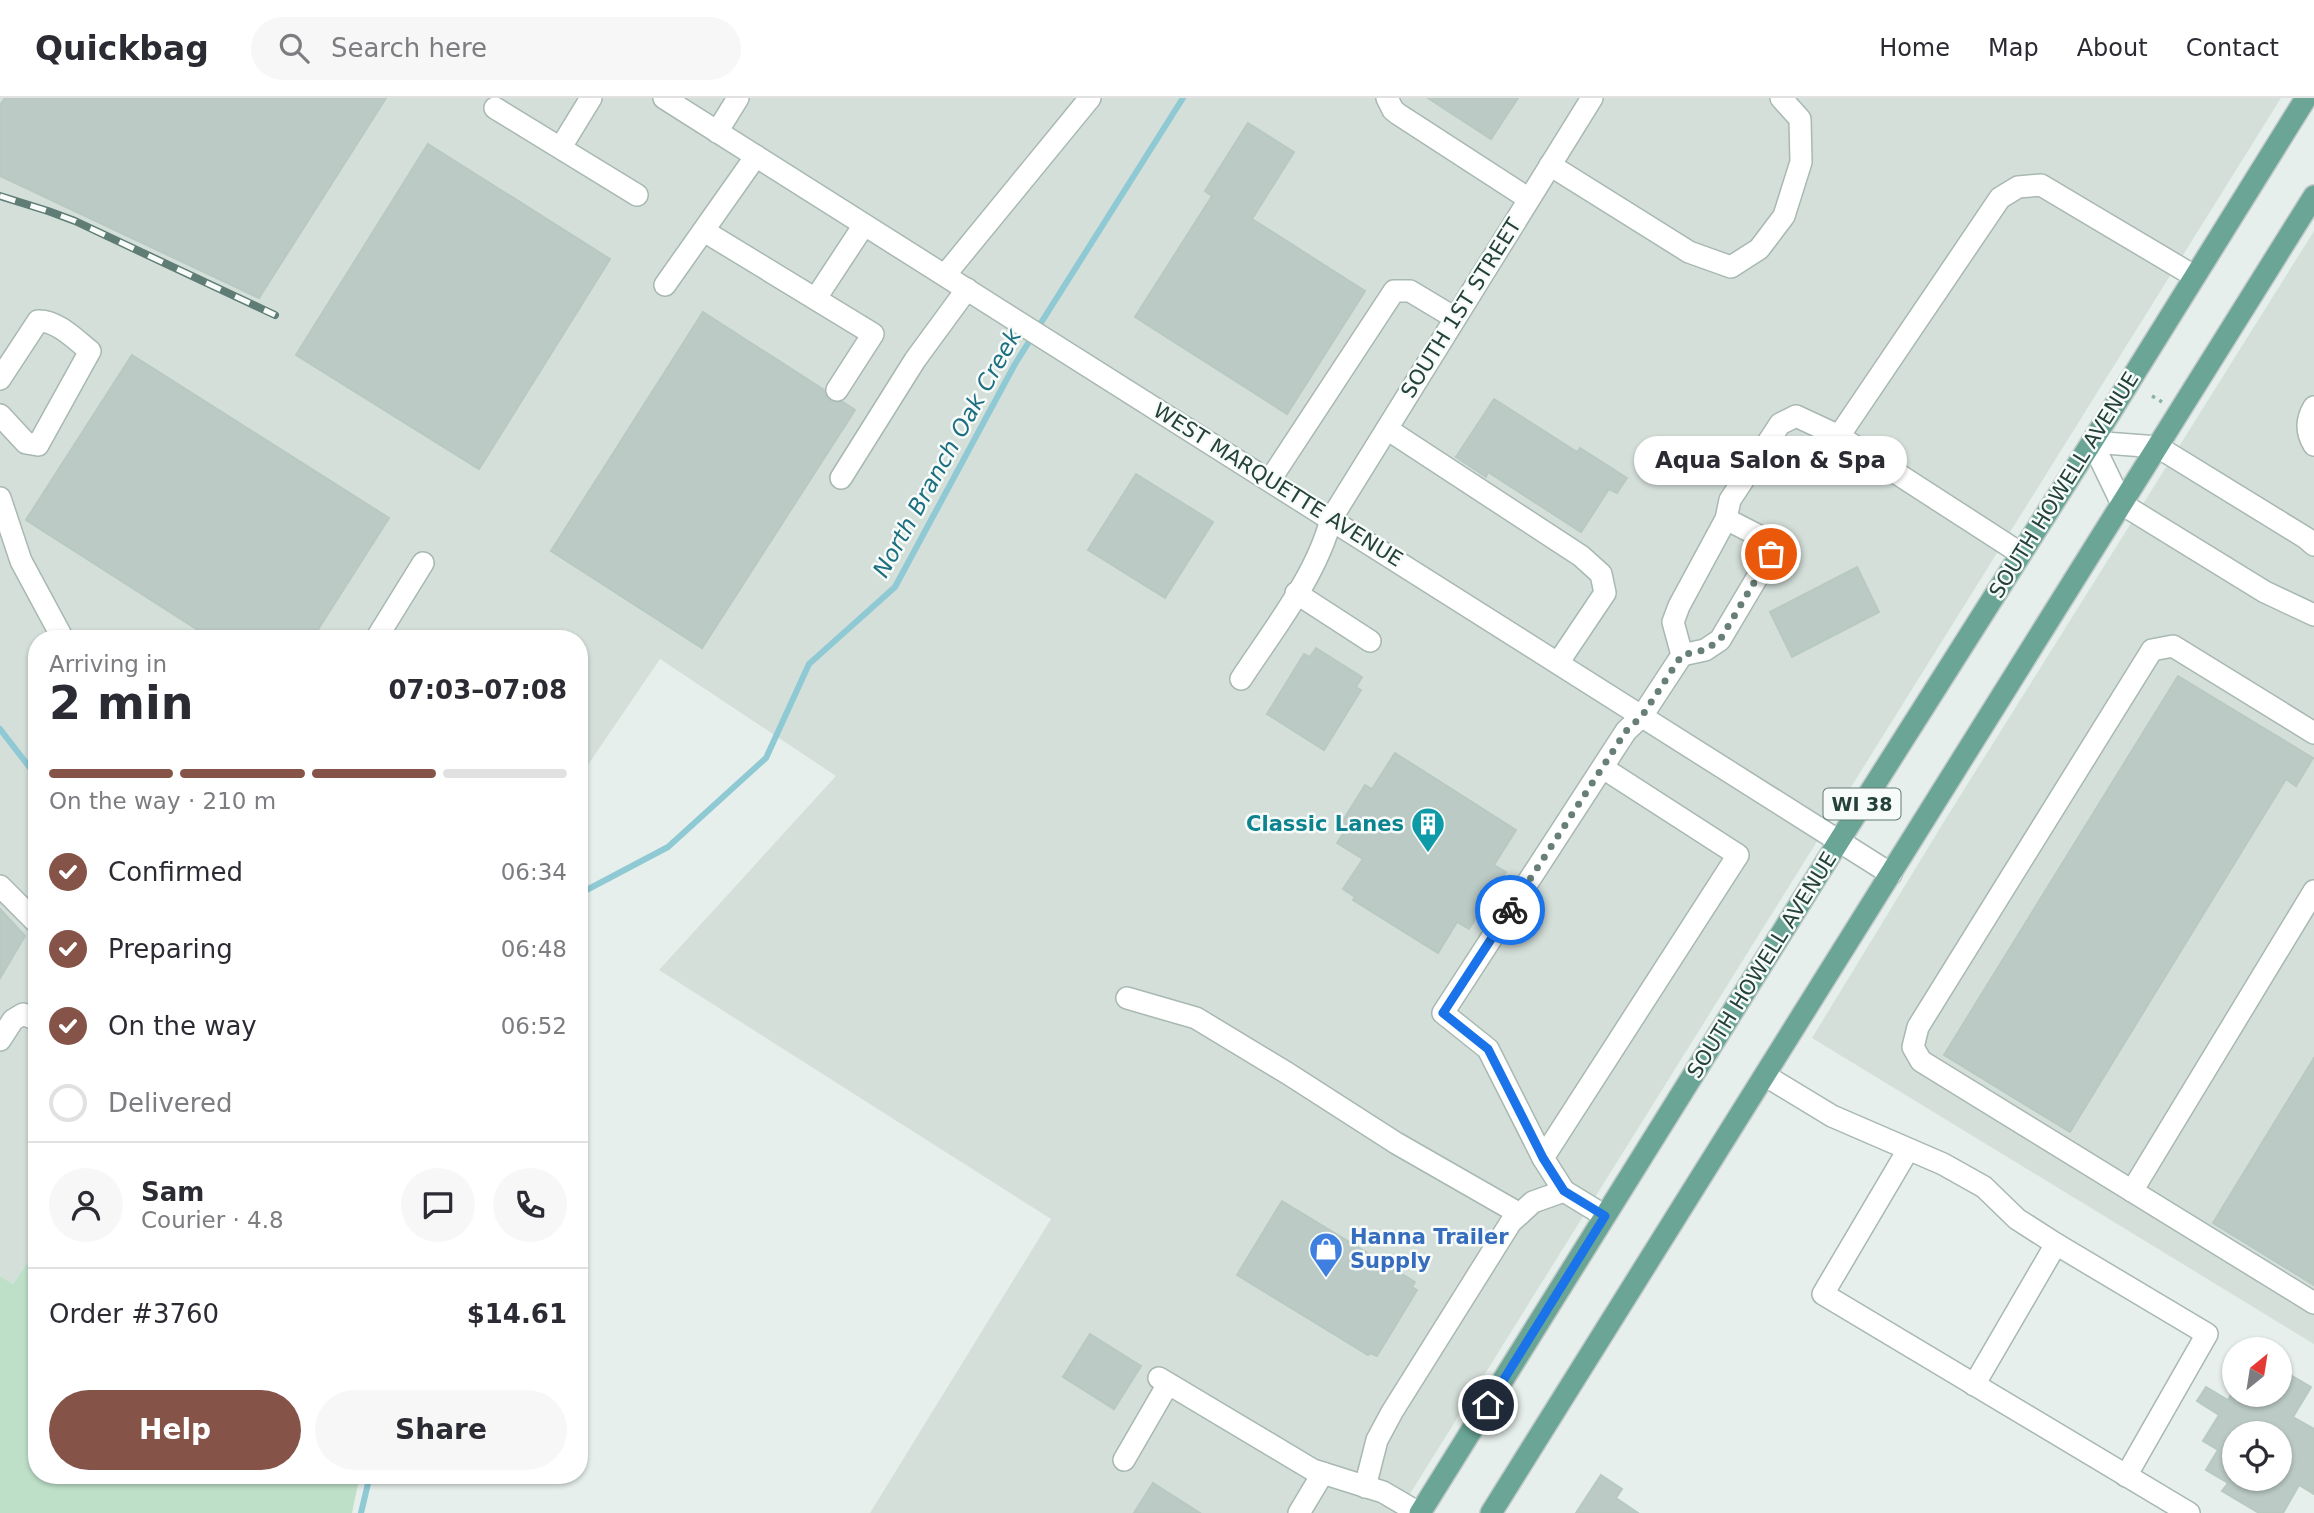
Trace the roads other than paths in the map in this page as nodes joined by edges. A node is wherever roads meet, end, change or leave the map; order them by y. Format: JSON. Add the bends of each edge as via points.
{"nodes":[{"id":1,"x":591,"y":98,"type":"edge"},
{"id":2,"x":664,"y":98,"type":"edge"},
{"id":3,"x":738,"y":98,"type":"edge"},
{"id":4,"x":1090,"y":98,"type":"edge"},
{"id":5,"x":1387,"y":98,"type":"edge"},
{"id":6,"x":1592,"y":98,"type":"edge"},
{"id":7,"x":1781,"y":98,"type":"edge"},
{"id":8,"x":2306,"y":98,"type":"edge"},
{"id":9,"x":495,"y":108,"type":"dead end"},
{"id":10,"x":717,"y":132,"type":"junction"},
{"id":11,"x":561,"y":147,"type":"junction"},
{"id":12,"x":756,"y":156,"type":"junction"},
{"id":13,"x":1550,"y":165,"type":"junction"},
{"id":14,"x":636,"y":195,"type":"dead end"},
{"id":15,"x":2314,"y":196,"type":"edge"},
{"id":16,"x":1529,"y":199,"type":"junction"},
{"id":17,"x":864,"y":225,"type":"junction"},
{"id":18,"x":704,"y":231,"type":"junction"},
{"id":19,"x":944,"y":275,"type":"junction"},
{"id":20,"x":2194,"y":276,"type":"junction"},
{"id":21,"x":665,"y":285,"type":"dead end"},
{"id":22,"x":967,"y":289,"type":"junction"},
{"id":23,"x":816,"y":298,"type":"junction"},
{"id":24,"x":1455,"y":318,"type":"junction"},
{"id":25,"x":0,"y":379,"type":"edge"},
{"id":26,"x":837,"y":390,"type":"dead end"},
{"id":27,"x":2314,"y":407,"type":"edge"},
{"id":28,"x":0,"y":415,"type":"edge"},
{"id":29,"x":1387,"y":429,"type":"junction"},
{"id":30,"x":1839,"y":436,"type":"junction"},
{"id":31,"x":2092,"y":442,"type":"junction"},
{"id":32,"x":2314,"y":445,"type":"edge"},
{"id":33,"x":2158,"y":447,"type":"junction"},
{"id":34,"x":841,"y":478,"type":"dead end"},
{"id":35,"x":1270,"y":480,"type":"junction"},
{"id":36,"x":0,"y":498,"type":"edge"},
{"id":37,"x":2122,"y":504,"type":"junction"},
{"id":38,"x":1331,"y":519,"type":"junction"},
{"id":39,"x":1727,"y":519,"type":"junction"},
{"id":40,"x":2314,"y":545,"type":"edge"},
{"id":41,"x":2020,"y":554,"type":"junction"},
{"id":42,"x":423,"y":563,"type":"dead end"},
{"id":43,"x":1296,"y":593,"type":"junction"},
{"id":44,"x":2314,"y":615,"type":"edge"},
{"id":45,"x":58,"y":630,"type":"edge"},
{"id":46,"x":382,"y":630,"type":"edge"},
{"id":47,"x":1370,"y":641,"type":"dead end"},
{"id":48,"x":1682,"y":655,"type":"junction"},
{"id":49,"x":1559,"y":663,"type":"junction"},
{"id":50,"x":1241,"y":679,"type":"dead end"},
{"id":51,"x":1642,"y":716,"type":"junction"},
{"id":52,"x":2314,"y":733,"type":"edge"},
{"id":53,"x":1603,"y":768,"type":"junction"},
{"id":54,"x":1839,"y":841,"type":"junction"},
{"id":55,"x":1891,"y":874,"type":"junction"},
{"id":56,"x":0,"y":886,"type":"edge"},
{"id":57,"x":2314,"y":891,"type":"edge"},
{"id":58,"x":28,"y":914,"type":"edge"},
{"id":59,"x":1127,"y":998,"type":"dead end"},
{"id":60,"x":28,"y":1016,"type":"edge"},
{"id":61,"x":0,"y":1040,"type":"edge"},
{"id":62,"x":1766,"y":1076,"type":"junction"},
{"id":63,"x":1908,"y":1150,"type":"junction"},
{"id":64,"x":1543,"y":1158,"type":"junction"},
{"id":65,"x":1564,"y":1191,"type":"junction"},
{"id":66,"x":2132,"y":1191,"type":"junction"},
{"id":67,"x":1520,"y":1214,"type":"junction"},
{"id":68,"x":1605,"y":1216,"type":"junction"},
{"id":69,"x":2056,"y":1244,"type":"junction"},
{"id":70,"x":2314,"y":1303,"type":"edge"},
{"id":71,"x":1974,"y":1385,"type":"junction"},
{"id":72,"x":1124,"y":1460,"type":"dead end"},
{"id":73,"x":1323,"y":1473,"type":"junction"},
{"id":74,"x":2126,"y":1476,"type":"junction"},
{"id":75,"x":1365,"y":1487,"type":"junction"},
{"id":76,"x":1298,"y":1513,"type":"edge"},
{"id":77,"x":1420,"y":1513,"type":"edge"},
{"id":78,"x":1491,"y":1513,"type":"edge"},
{"id":79,"x":2189,"y":1513,"type":"edge"}],
"edges":[{"from":1,"to":11,"type":"street"},
{"from":2,"to":10,"type":"street","name":"WEST MARQUETTE AVENUE"},
{"from":3,"to":10,"type":"street"},
{"from":4,"to":19,"type":"street"},
{"from":5,"to":16,"type":"street","via":[[1398,114]]},
{"from":6,"to":13,"type":"street","name":"SOUTH 1ST STREET"},
{"from":7,"to":13,"type":"street","via":[[1800,119],[1801,162],[1784,216],[1759,249],[1731,267],[1689,252]]},
{"from":8,"to":20,"type":"main road","name":"SOUTH HOWELL AVENUE","number":"WI 38"},
{"from":9,"to":11,"type":"street"},
{"from":10,"to":12,"type":"street","name":"WEST MARQUETTE AVENUE"},
{"from":11,"to":14,"type":"street"},
{"from":12,"to":17,"type":"street","name":"WEST MARQUETTE AVENUE"},
{"from":12,"to":18,"type":"street"},
{"from":13,"to":16,"type":"street","name":"SOUTH 1ST STREET"},
{"from":15,"to":33,"type":"main road","number":"WI 38"},
{"from":16,"to":24,"type":"street","name":"SOUTH 1ST STREET"},
{"from":17,"to":19,"type":"street","name":"WEST MARQUETTE AVENUE"},
{"from":17,"to":23,"type":"street"},
{"from":18,"to":21,"type":"street"},
{"from":18,"to":23,"type":"street"},
{"from":19,"to":22,"type":"street","name":"WEST MARQUETTE AVENUE"},
{"from":20,"to":30,"type":"street","via":[[2041,185],[2018,187],[2000,198]]},
{"from":20,"to":31,"type":"main road","name":"SOUTH HOWELL AVENUE","number":"WI 38"},
{"from":22,"to":34,"type":"street","via":[[915,360]]},
{"from":22,"to":35,"type":"street","name":"WEST MARQUETTE AVENUE"},
{"from":23,"to":26,"type":"street","via":[[873,334]]},
{"from":24,"to":29,"type":"street","name":"SOUTH 1ST STREET"},
{"from":24,"to":35,"type":"street","via":[[1410,291],[1394,291]]},
{"from":25,"to":28,"type":"street","via":[[38,321],[58,327],[90,351],[37,444],[26,443]]},
{"from":27,"to":32,"type":"street","via":[[2308,416],[2308,435]]},
{"from":29,"to":38,"type":"street","name":"SOUTH 1ST STREET"},
{"from":29,"to":49,"type":"street","via":[[1581,556],[1601,574],[1605,593]]},
{"from":30,"to":39,"type":"street","via":[[1796,416],[1780,424],[1730,500]]},
{"from":30,"to":41,"type":"street"},
{"from":31,"to":33,"type":"street"},
{"from":31,"to":37,"type":"street"},
{"from":31,"to":41,"type":"main road","name":"SOUTH HOWELL AVENUE","number":"WI 38"},
{"from":33,"to":37,"type":"main road","number":"WI 38"},
{"from":33,"to":40,"type":"street"},
{"from":35,"to":38,"type":"street","name":"WEST MARQUETTE AVENUE"},
{"from":36,"to":45,"type":"street","via":[[21,561]]},
{"from":37,"to":44,"type":"street","via":[[2265,593]]},
{"from":37,"to":55,"type":"main road","number":"WI 38"},
{"from":38,"to":43,"type":"street","name":"SOUTH 1ST STREET","via":[[1325,541]]},
{"from":38,"to":49,"type":"street","name":"WEST MARQUETTE AVENUE"},
{"from":39,"to":48,"type":"street","via":[[1673,622]]},
{"from":39,"to":48,"type":"street","via":[[1769,541],[1771,554],[1720,640],[1705,650]]},
{"from":41,"to":54,"type":"main road","name":"SOUTH HOWELL AVENUE","number":"WI 38"},
{"from":42,"to":46,"type":"street"},
{"from":43,"to":47,"type":"street"},
{"from":43,"to":50,"type":"street","name":"SOUTH 1ST STREET"},
{"from":48,"to":51,"type":"street"},
{"from":49,"to":51,"type":"street","name":"WEST MARQUETTE AVENUE"},
{"from":51,"to":53,"type":"street","via":[[1626,731]]},
{"from":51,"to":54,"type":"street","name":"WEST MARQUETTE AVENUE"},
{"from":52,"to":66,"type":"street","via":[[2173,646],[2152,650],[1918,1027],[1913,1047],[1920,1061]]},
{"from":53,"to":64,"type":"street","via":[[1443,1013],[1488,1049]]},
{"from":53,"to":64,"type":"street","via":[[1738,855]]},
{"from":54,"to":55,"type":"street","name":"WEST MARQUETTE AVENUE"},
{"from":54,"to":68,"type":"main road","name":"SOUTH HOWELL AVENUE","number":"WI 38"},
{"from":55,"to":62,"type":"main road","number":"WI 38"},
{"from":56,"to":58,"type":"street"},
{"from":57,"to":66,"type":"street"},
{"from":59,"to":67,"type":"street","via":[[1196,1018]]},
{"from":60,"to":61,"type":"street","via":[[13,1020]]},
{"from":62,"to":63,"type":"street","via":[[1832,1116]]},
{"from":62,"to":78,"type":"main road","number":"WI 38"},
{"from":63,"to":69,"type":"street","via":[[1984,1187],[2017,1219]]},
{"from":63,"to":71,"type":"street","via":[[1823,1294]]},
{"from":64,"to":65,"type":"street"},
{"from":65,"to":67,"type":"street","via":[[1533,1202]]},
{"from":65,"to":68,"type":"street"},
{"from":66,"to":70,"type":"street"},
{"from":67,"to":75,"type":"street","via":[[1392,1412],[1377,1440]]},
{"from":68,"to":77,"type":"main road","name":"SOUTH HOWELL AVENUE","number":"WI 38"},
{"from":69,"to":71,"type":"street"},
{"from":69,"to":74,"type":"street","via":[[2207,1334]]},
{"from":71,"to":74,"type":"street"},
{"from":72,"to":73,"type":"street","via":[[1164,1381]]},
{"from":73,"to":75,"type":"street"},
{"from":73,"to":76,"type":"street"},
{"from":74,"to":79,"type":"street"},
{"from":75,"to":77,"type":"street"}]}
